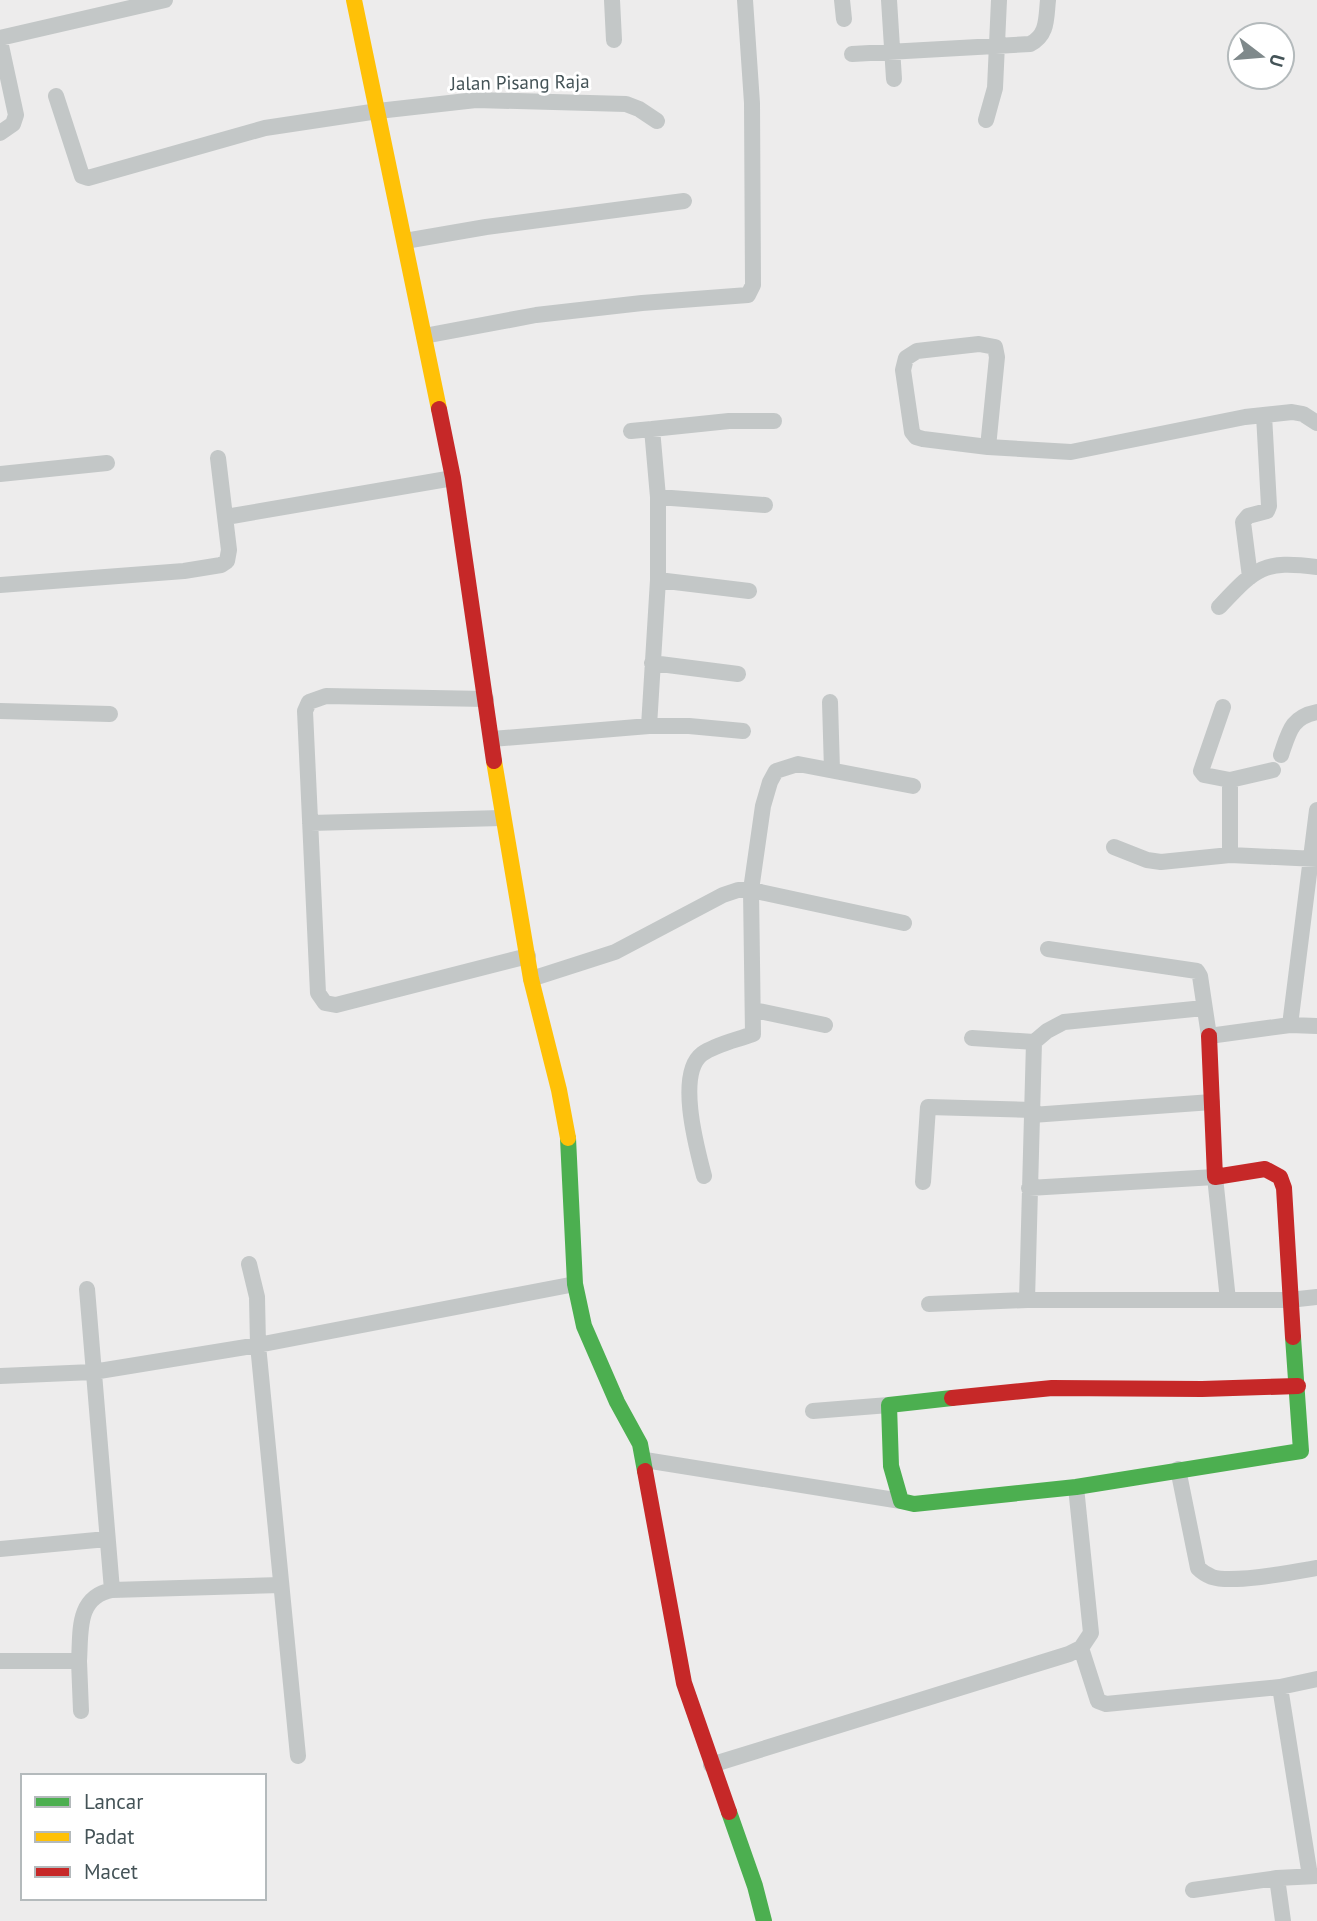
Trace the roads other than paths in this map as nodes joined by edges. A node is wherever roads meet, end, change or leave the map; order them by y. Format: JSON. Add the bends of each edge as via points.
{"nodes":[{"id":1,"x":165,"y":0,"type":"edge"},
{"id":2,"x":354,"y":0,"type":"edge"},
{"id":3,"x":612,"y":0,"type":"edge"},
{"id":4,"x":745,"y":0,"type":"edge"},
{"id":5,"x":842,"y":0,"type":"edge"},
{"id":6,"x":889,"y":0,"type":"edge"},
{"id":7,"x":999,"y":0,"type":"edge"},
{"id":8,"x":1048,"y":0,"type":"edge"},
{"id":9,"x":844,"y":19,"type":"dead end"},
{"id":10,"x":0,"y":40,"type":"edge"},
{"id":11,"x":614,"y":40,"type":"dead end"},
{"id":12,"x":996,"y":46,"type":"junction"},
{"id":13,"x":892,"y":52,"type":"junction"},
{"id":14,"x":852,"y":54,"type":"dead end"},
{"id":15,"x":894,"y":79,"type":"dead end"},
{"id":16,"x":56,"y":96,"type":"dead end"},
{"id":17,"x":378,"y":111,"type":"junction"},
{"id":18,"x":986,"y":120,"type":"dead end"},
{"id":19,"x":657,"y":121,"type":"dead end"},
{"id":20,"x":0,"y":133,"type":"edge"},
{"id":21,"x":684,"y":201,"type":"dead end"},
{"id":22,"x":405,"y":240,"type":"junction"},
{"id":23,"x":424,"y":336,"type":"junction"},
{"id":24,"x":1264,"y":415,"type":"junction"},
{"id":25,"x":774,"y":421,"type":"dead end"},
{"id":26,"x":1317,"y":423,"type":"edge"},
{"id":27,"x":652,"y":429,"type":"junction"},
{"id":28,"x":631,"y":431,"type":"dead end"},
{"id":29,"x":988,"y":447,"type":"junction"},
{"id":30,"x":218,"y":458,"type":"dead end"},
{"id":31,"x":107,"y":463,"type":"dead end"},
{"id":32,"x":0,"y":474,"type":"edge"},
{"id":33,"x":453,"y":478,"type":"junction"},
{"id":34,"x":658,"y":497,"type":"junction"},
{"id":35,"x":765,"y":505,"type":"dead end"},
{"id":36,"x":226,"y":517,"type":"junction"},
{"id":37,"x":1317,"y":567,"type":"edge"},
{"id":38,"x":1250,"y":578,"type":"junction"},
{"id":39,"x":658,"y":580,"type":"junction"},
{"id":40,"x":0,"y":585,"type":"edge"},
{"id":41,"x":749,"y":591,"type":"dead end"},
{"id":42,"x":1219,"y":607,"type":"dead end"},
{"id":43,"x":652,"y":663,"type":"junction"},
{"id":44,"x":738,"y":674,"type":"dead end"},
{"id":45,"x":486,"y":699,"type":"junction"},
{"id":46,"x":830,"y":702,"type":"dead end"},
{"id":47,"x":1223,"y":708,"type":"dead end"},
{"id":48,"x":0,"y":711,"type":"edge"},
{"id":49,"x":1317,"y":712,"type":"edge"},
{"id":50,"x":110,"y":714,"type":"dead end"},
{"id":51,"x":649,"y":726,"type":"junction"},
{"id":52,"x":743,"y":731,"type":"dead end"},
{"id":53,"x":492,"y":739,"type":"junction"},
{"id":54,"x":832,"y":771,"type":"junction"},
{"id":55,"x":1230,"y":780,"type":"junction"},
{"id":56,"x":913,"y":786,"type":"dead end"},
{"id":57,"x":1317,"y":810,"type":"edge"},
{"id":58,"x":502,"y":818,"type":"junction"},
{"id":59,"x":310,"y":824,"type":"junction"},
{"id":60,"x":1114,"y":847,"type":"dead end"},
{"id":61,"x":1230,"y":855,"type":"junction"},
{"id":62,"x":1314,"y":859,"type":"edge"},
{"id":63,"x":751,"y":890,"type":"junction"},
{"id":64,"x":904,"y":923,"type":"dead end"},
{"id":65,"x":1048,"y":949,"type":"dead end"},
{"id":66,"x":528,"y":956,"type":"junction"},
{"id":67,"x":531,"y":979,"type":"junction"},
{"id":68,"x":1204,"y":1008,"type":"junction"},
{"id":69,"x":754,"y":1010,"type":"junction"},
{"id":70,"x":825,"y":1025,"type":"dead end"},
{"id":71,"x":1290,"y":1025,"type":"junction"},
{"id":72,"x":1317,"y":1026,"type":"edge"},
{"id":73,"x":1209,"y":1036,"type":"junction"},
{"id":74,"x":972,"y":1038,"type":"dead end"},
{"id":75,"x":1034,"y":1042,"type":"junction"},
{"id":76,"x":1212,"y":1102,"type":"junction"},
{"id":77,"x":1032,"y":1113,"type":"junction"},
{"id":78,"x":704,"y":1176,"type":"dead end"},
{"id":79,"x":1215,"y":1177,"type":"junction"},
{"id":80,"x":923,"y":1182,"type":"dead end"},
{"id":81,"x":1029,"y":1188,"type":"junction"},
{"id":82,"x":249,"y":1264,"type":"dead end"},
{"id":83,"x":575,"y":1284,"type":"junction"},
{"id":84,"x":87,"y":1289,"type":"dead end"},
{"id":85,"x":1317,"y":1297,"type":"edge"},
{"id":86,"x":1027,"y":1300,"type":"junction"},
{"id":87,"x":1228,"y":1300,"type":"junction"},
{"id":88,"x":1289,"y":1300,"type":"junction"},
{"id":89,"x":929,"y":1304,"type":"dead end"},
{"id":90,"x":258,"y":1345,"type":"junction"},
{"id":91,"x":93,"y":1372,"type":"junction"},
{"id":92,"x":0,"y":1376,"type":"edge"},
{"id":93,"x":1298,"y":1386,"type":"junction"},
{"id":94,"x":889,"y":1405,"type":"junction"},
{"id":95,"x":813,"y":1410,"type":"dead end"},
{"id":96,"x":1309,"y":1450,"type":"edge"},
{"id":97,"x":645,"y":1460,"type":"junction"},
{"id":98,"x":1178,"y":1469,"type":"junction"},
{"id":99,"x":1076,"y":1486,"type":"junction"},
{"id":100,"x":901,"y":1501,"type":"junction"},
{"id":101,"x":107,"y":1539,"type":"junction"},
{"id":102,"x":0,"y":1549,"type":"edge"},
{"id":103,"x":1317,"y":1568,"type":"edge"},
{"id":104,"x":281,"y":1585,"type":"junction"},
{"id":105,"x":112,"y":1590,"type":"junction"},
{"id":106,"x":1081,"y":1648,"type":"junction"},
{"id":107,"x":0,"y":1661,"type":"edge"},
{"id":108,"x":79,"y":1661,"type":"junction"},
{"id":109,"x":1317,"y":1679,"type":"edge"},
{"id":110,"x":1280,"y":1687,"type":"junction"},
{"id":111,"x":81,"y":1711,"type":"dead end"},
{"id":112,"x":298,"y":1756,"type":"dead end"},
{"id":113,"x":711,"y":1765,"type":"junction"},
{"id":114,"x":1314,"y":1876,"type":"edge"},
{"id":115,"x":1278,"y":1878,"type":"junction"},
{"id":116,"x":1194,"y":1890,"type":"dead end"},
{"id":117,"x":764,"y":1921,"type":"edge"},
{"id":118,"x":1283,"y":1921,"type":"edge"}],
"edges":[{"from":1,"to":10,"type":"street"},
{"from":2,"to":17,"type":"street"},
{"from":3,"to":11,"type":"street"},
{"from":4,"to":23,"type":"street","via":[[752,103],[753,285],[748,295],[536,315]]},
{"from":5,"to":9,"type":"street"},
{"from":6,"to":13,"type":"street"},
{"from":7,"to":12,"type":"street"},
{"from":8,"to":12,"type":"street","via":[[1039,40]]},
{"from":10,"to":20,"type":"street","via":[[16,115],[13,124]]},
{"from":12,"to":13,"type":"street"},
{"from":12,"to":18,"type":"street","via":[[995,88]]},
{"from":13,"to":14,"type":"street"},
{"from":13,"to":15,"type":"street"},
{"from":16,"to":17,"type":"street","name":"Jalan Pisang Raja","via":[[82,176],[88,178],[265,128]]},
{"from":17,"to":19,"type":"street","name":"Jalan Pisang Raja","via":[[476,100],[589,102],[626,104]]},
{"from":17,"to":22,"type":"street"},
{"from":21,"to":22,"type":"street"},
{"from":22,"to":23,"type":"street"},
{"from":23,"to":33,"type":"street"},
{"from":24,"to":26,"type":"street","via":[[1292,412]]},
{"from":24,"to":29,"type":"street","via":[[1071,452]]},
{"from":24,"to":38,"type":"street","via":[[1269,506],[1267,512],[1248,516],[1243,522]]},
{"from":25,"to":27,"type":"street"},
{"from":27,"to":28,"type":"street"},
{"from":27,"to":34,"type":"street"},
{"from":29,"to":29,"type":"street","via":[[914,436],[906,358],[917,351],[979,344],[995,347]]},
{"from":30,"to":36,"type":"street"},
{"from":31,"to":32,"type":"street"},
{"from":33,"to":36,"type":"street"},
{"from":33,"to":45,"type":"street"},
{"from":34,"to":35,"type":"street"},
{"from":34,"to":39,"type":"street"},
{"from":36,"to":40,"type":"street","via":[[228,556],[221,565],[184,572]]},
{"from":37,"to":38,"type":"street","via":[[1286,563],[1269,566]]},
{"from":38,"to":42,"type":"street"},
{"from":39,"to":41,"type":"street"},
{"from":39,"to":43,"type":"street"},
{"from":43,"to":44,"type":"street"},
{"from":43,"to":51,"type":"street"},
{"from":45,"to":53,"type":"street"},
{"from":45,"to":59,"type":"street","via":[[327,696],[309,702],[305,711]]},
{"from":46,"to":54,"type":"street"},
{"from":47,"to":55,"type":"street","via":[[1201,771]]},
{"from":48,"to":50,"type":"street"},
{"from":49,"to":55,"type":"street","via":[[1297,719],[1277,762]]},
{"from":51,"to":52,"type":"street"},
{"from":51,"to":53,"type":"street"},
{"from":53,"to":58,"type":"street"},
{"from":54,"to":56,"type":"street"},
{"from":54,"to":63,"type":"street","via":[[798,764],[776,771],[762,806]]},
{"from":55,"to":61,"type":"street"},
{"from":57,"to":62,"type":"street"},
{"from":58,"to":59,"type":"street"},
{"from":58,"to":66,"type":"street"},
{"from":59,"to":66,"type":"street","via":[[318,993],[325,1003],[336,1005]]},
{"from":60,"to":61,"type":"street","via":[[1161,862]]},
{"from":61,"to":62,"type":"street"},
{"from":62,"to":71,"type":"street"},
{"from":63,"to":64,"type":"street"},
{"from":63,"to":67,"type":"street","via":[[723,895],[615,952]]},
{"from":63,"to":69,"type":"street"},
{"from":65,"to":68,"type":"street","via":[[1192,969],[1200,975]]},
{"from":66,"to":67,"type":"street"},
{"from":67,"to":83,"type":"street","via":[[569,1145]]},
{"from":68,"to":73,"type":"street"},
{"from":68,"to":75,"type":"street","via":[[1064,1022]]},
{"from":69,"to":70,"type":"street"},
{"from":69,"to":78,"type":"street","via":[[753,1034],[701,1055],[693,1066],[693,1134]]},
{"from":71,"to":72,"type":"street"},
{"from":71,"to":73,"type":"street"},
{"from":73,"to":76,"type":"street"},
{"from":74,"to":75,"type":"street"},
{"from":75,"to":77,"type":"street"},
{"from":76,"to":77,"type":"street"},
{"from":76,"to":79,"type":"street"},
{"from":77,"to":80,"type":"street","via":[[928,1107]]},
{"from":77,"to":81,"type":"street"},
{"from":79,"to":81,"type":"street"},
{"from":79,"to":87,"type":"street"},
{"from":79,"to":88,"type":"street","via":[[1265,1169],[1280,1177]]},
{"from":81,"to":86,"type":"street"},
{"from":82,"to":90,"type":"street","via":[[257,1297]]},
{"from":83,"to":90,"type":"street"},
{"from":83,"to":97,"type":"street","via":[[584,1326]]},
{"from":84,"to":91,"type":"street"},
{"from":85,"to":88,"type":"street"},
{"from":86,"to":87,"type":"street"},
{"from":86,"to":89,"type":"street"},
{"from":87,"to":88,"type":"street"},
{"from":88,"to":93,"type":"street"},
{"from":90,"to":91,"type":"street"},
{"from":90,"to":104,"type":"street"},
{"from":91,"to":92,"type":"street"},
{"from":91,"to":101,"type":"street"},
{"from":93,"to":94,"type":"street","via":[[1052,1388]]},
{"from":93,"to":96,"type":"street"},
{"from":94,"to":95,"type":"street"},
{"from":94,"to":100,"type":"street","via":[[891,1466]]},
{"from":96,"to":98,"type":"street"},
{"from":97,"to":100,"type":"street"},
{"from":97,"to":113,"type":"street","via":[[684,1682]]},
{"from":98,"to":99,"type":"street"},
{"from":98,"to":103,"type":"street","via":[[1198,1569],[1220,1579]]},
{"from":99,"to":100,"type":"street","via":[[914,1504]]},
{"from":99,"to":106,"type":"street","via":[[1091,1633]]},
{"from":101,"to":102,"type":"street"},
{"from":101,"to":105,"type":"street"},
{"from":104,"to":105,"type":"street"},
{"from":104,"to":112,"type":"street"},
{"from":105,"to":108,"type":"street","via":[[97,1593],[86,1605]]},
{"from":106,"to":110,"type":"street","via":[[1098,1701],[1106,1704]]},
{"from":106,"to":113,"type":"street"},
{"from":107,"to":108,"type":"street"},
{"from":108,"to":111,"type":"street"},
{"from":109,"to":110,"type":"street"},
{"from":110,"to":114,"type":"street"},
{"from":113,"to":117,"type":"street"},
{"from":114,"to":115,"type":"street"},
{"from":115,"to":116,"type":"street"},
{"from":115,"to":118,"type":"street"}]}
